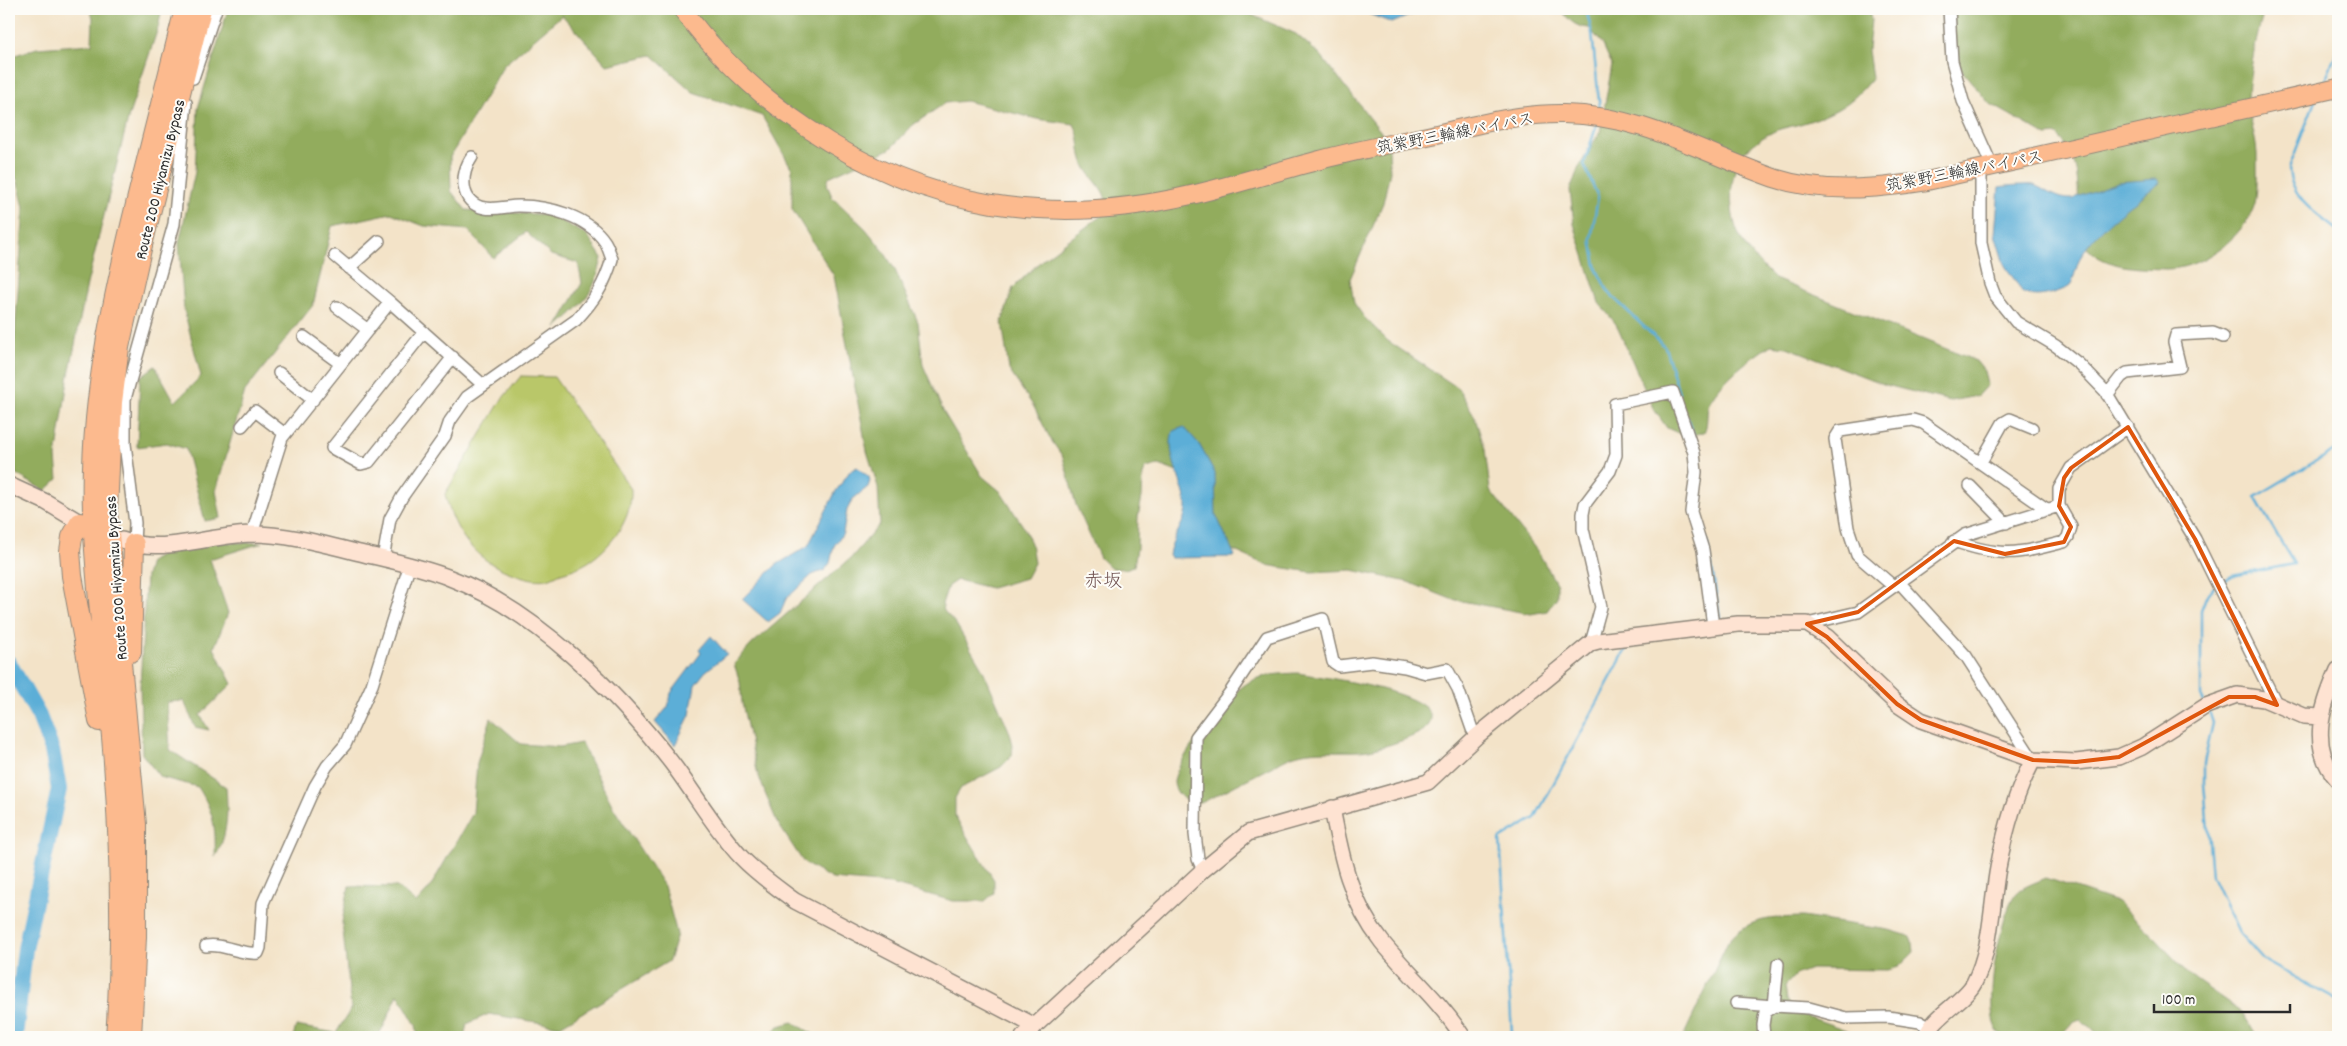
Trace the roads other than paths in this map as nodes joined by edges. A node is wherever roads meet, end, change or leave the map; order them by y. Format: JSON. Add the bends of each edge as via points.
{"nodes":[{"id":1,"x":185,"y":9,"type":"edge"},
{"id":2,"x":200,"y":9,"type":"edge"},
{"id":3,"x":216,"y":9,"type":"edge"},
{"id":4,"x":682,"y":9,"type":"edge"},
{"id":5,"x":1949,"y":9,"type":"edge"},
{"id":6,"x":2338,"y":88,"type":"edge"},
{"id":7,"x":472,"y":157,"type":"dead end"},
{"id":8,"x":1986,"y":167,"type":"junction"},
{"id":9,"x":379,"y":241,"type":"dead end"},
{"id":10,"x":336,"y":256,"type":"dead end"},
{"id":11,"x":349,"y":268,"type":"junction"},
{"id":12,"x":390,"y":302,"type":"junction"},
{"id":13,"x":337,"y":307,"type":"dead end"},
{"id":14,"x":368,"y":330,"type":"junction"},
{"id":15,"x":424,"y":332,"type":"junction"},
{"id":16,"x":304,"y":337,"type":"dead end"},
{"id":17,"x":2223,"y":337,"type":"dead end"},
{"id":18,"x":453,"y":357,"type":"junction"},
{"id":19,"x":340,"y":364,"type":"junction"},
{"id":20,"x":279,"y":373,"type":"dead end"},
{"id":21,"x":482,"y":384,"type":"junction"},
{"id":22,"x":2108,"y":395,"type":"junction"},
{"id":23,"x":313,"y":400,"type":"junction"},
{"id":24,"x":242,"y":426,"type":"dead end"},
{"id":25,"x":2128,"y":427,"type":"junction"},
{"id":26,"x":2032,"y":428,"type":"dead end"},
{"id":27,"x":285,"y":434,"type":"junction"},
{"id":28,"x":1981,"y":462,"type":"junction"},
{"id":29,"x":9,"y":485,"type":"edge"},
{"id":30,"x":1970,"y":486,"type":"dead end"},
{"id":31,"x":2053,"y":508,"type":"junction"},
{"id":32,"x":2006,"y":523,"type":"junction"},
{"id":33,"x":83,"y":524,"type":"joint"},
{"id":34,"x":252,"y":534,"type":"junction"},
{"id":35,"x":1954,"y":541,"type":"junction"},
{"id":36,"x":128,"y":542,"type":"junction"},
{"id":37,"x":383,"y":558,"type":"junction"},
{"id":38,"x":410,"y":564,"type":"junction"},
{"id":39,"x":1896,"y":584,"type":"junction"},
{"id":40,"x":1807,"y":624,"type":"junction"},
{"id":41,"x":1713,"y":626,"type":"junction"},
{"id":42,"x":1591,"y":643,"type":"junction"},
{"id":43,"x":2338,"y":670,"type":"edge"},
{"id":44,"x":2277,"y":705,"type":"junction"},
{"id":45,"x":2322,"y":717,"type":"junction"},
{"id":46,"x":1477,"y":736,"type":"junction"},
{"id":47,"x":2032,"y":760,"type":"junction"},
{"id":48,"x":132,"y":780,"type":"junction"},
{"id":49,"x":2338,"y":780,"type":"edge"},
{"id":50,"x":1332,"y":808,"type":"junction"},
{"id":51,"x":117,"y":824,"type":"junction"},
{"id":52,"x":1203,"y":870,"type":"junction"},
{"id":53,"x":206,"y":946,"type":"dead end"},
{"id":54,"x":1778,"y":964,"type":"dead end"},
{"id":55,"x":1736,"y":1003,"type":"dead end"},
{"id":56,"x":1774,"y":1006,"type":"junction"},
{"id":57,"x":1035,"y":1026,"type":"junction"},
{"id":58,"x":1929,"y":1033,"type":"edge"},
{"id":59,"x":116,"y":1037,"type":"edge"},
{"id":60,"x":131,"y":1037,"type":"edge"},
{"id":61,"x":1023,"y":1037,"type":"edge"},
{"id":62,"x":1463,"y":1037,"type":"edge"},
{"id":63,"x":1764,"y":1037,"type":"edge"}],
"edges":[{"from":1,"to":51,"type":"highway","name":"Route 200 Hiyamizu Bypass","via":[[125,246],[105,346],[99,400],[92,510]]},
{"from":2,"to":48,"type":"highway","name":"Route 200 Hiyamizu Bypass","via":[[132,288],[112,402],[107,511]]},
{"from":3,"to":36,"type":"street","via":[[187,97],[174,224],[124,399],[125,444],[135,523]]},
{"from":4,"to":8,"type":"main road","name":"筑紫野三輪線バイパス","via":[[727,64],[772,104],[831,144],[901,180],[999,206],[1068,211],[1134,207],[1474,125],[1562,114],[1650,127],[1776,178],[1817,187],[1888,187]]},
{"from":5,"to":8,"type":"street","via":[[1952,61]]},
{"from":6,"to":8,"type":"main road","name":"筑紫野三輪線バイパス"},
{"from":7,"to":21,"type":"street","via":[[465,167],[464,192],[476,205],[562,211],[591,228],[604,241],[612,260],[606,280],[576,320]]},
{"from":8,"to":22,"type":"street","via":[[1981,242],[1995,296],[2016,322],[2079,364]]},
{"from":9,"to":11,"type":"street"},
{"from":10,"to":11,"type":"street"},
{"from":11,"to":12,"type":"street"},
{"from":12,"to":14,"type":"street"},
{"from":12,"to":15,"type":"street"},
{"from":13,"to":14,"type":"street"},
{"from":14,"to":19,"type":"street"},
{"from":15,"to":18,"type":"street"},
{"from":15,"to":18,"type":"street","via":[[332,448],[362,464],[369,462]]},
{"from":16,"to":19,"type":"street"},
{"from":17,"to":22,"type":"street","via":[[2213,333],[2176,334],[2174,342],[2180,367],[2127,373],[2120,377]]},
{"from":18,"to":21,"type":"street"},
{"from":19,"to":23,"type":"street"},
{"from":20,"to":23,"type":"street"},
{"from":21,"to":37,"type":"street","via":[[467,397],[450,421],[445,436],[402,497],[390,519]]},
{"from":22,"to":25,"type":"street"},
{"from":23,"to":27,"type":"street"},
{"from":24,"to":27,"type":"street","via":[[255,411]]},
{"from":25,"to":31,"type":"street","via":[[2071,468]]},
{"from":25,"to":44,"type":"street","via":[[2195,539]]},
{"from":26,"to":28,"type":"street","via":[[2010,419],[2003,423]]},
{"from":27,"to":34,"type":"street"},
{"from":28,"to":31,"type":"street"},
{"from":28,"to":39,"type":"street","via":[[1913,420],[1840,431],[1836,435],[1848,528],[1857,555]]},
{"from":29,"to":33,"type":"street"},
{"from":30,"to":32,"type":"street"},
{"from":31,"to":32,"type":"street"},
{"from":31,"to":35,"type":"street","via":[[2070,527],[2064,542],[2005,554],[1979,550]]},
{"from":32,"to":35,"type":"street","via":[[1978,530]]},
{"from":33,"to":51,"type":"highway","via":[[72,537],[72,576]]},
{"from":34,"to":36,"type":"street","via":[[169,545]]},
{"from":34,"to":37,"type":"street","via":[[296,539]]},
{"from":35,"to":39,"type":"street"},
{"from":36,"to":48,"type":"highway"},
{"from":37,"to":38,"type":"street"},
{"from":38,"to":53,"type":"street","via":[[372,685],[344,745],[315,786],[263,903],[258,953],[247,954],[216,944]]},
{"from":38,"to":57,"type":"street","via":[[453,578],[541,626],[634,719],[669,760],[740,856],[764,879],[795,900]]},
{"from":39,"to":40,"type":"street","via":[[1858,612]]},
{"from":39,"to":47,"type":"street","via":[[1966,656]]},
{"from":40,"to":41,"type":"street"},
{"from":40,"to":47,"type":"street","via":[[1827,637],[1897,704],[1922,720]]},
{"from":41,"to":42,"type":"street"},
{"from":41,"to":42,"type":"street","via":[[1703,550],[1691,512],[1696,472],[1694,453],[1673,392],[1615,404],[1616,455],[1610,471],[1586,504],[1583,514],[1583,529],[1601,608]]},
{"from":42,"to":46,"type":"street"},
{"from":43,"to":45,"type":"street"},
{"from":44,"to":45,"type":"street","via":[[2304,716]]},
{"from":44,"to":47,"type":"street","via":[[2255,697],[2229,697],[2206,706],[2142,747],[2119,756],[2076,762]]},
{"from":45,"to":49,"type":"street","via":[[2323,758]]},
{"from":46,"to":50,"type":"street","via":[[1428,782]]},
{"from":46,"to":52,"type":"street","via":[[1447,669],[1426,673],[1372,662],[1338,666],[1333,662],[1322,619],[1267,637],[1196,737],[1195,834]]},
{"from":47,"to":58,"type":"street","via":[[2014,800],[1998,869],[1989,936],[1973,985]]},
{"from":48,"to":60,"type":"highway","name":"Route 200 Hiyamizu Bypass","via":[[136,825],[136,937]]},
{"from":50,"to":52,"type":"street","via":[[1248,833]]},
{"from":50,"to":62,"type":"street","via":[[1341,858],[1358,904],[1380,940],[1438,1002]]},
{"from":51,"to":59,"type":"highway","name":"Route 200 Hiyamizu Bypass","via":[[122,894]]},
{"from":52,"to":57,"type":"street"},
{"from":54,"to":56,"type":"street"},
{"from":55,"to":56,"type":"street"},
{"from":56,"to":58,"type":"street","via":[[1809,1008],[1846,1018],[1896,1018],[1920,1022]]},
{"from":56,"to":63,"type":"street","via":[[1766,1012]]},
{"from":57,"to":61,"type":"street"}]}
